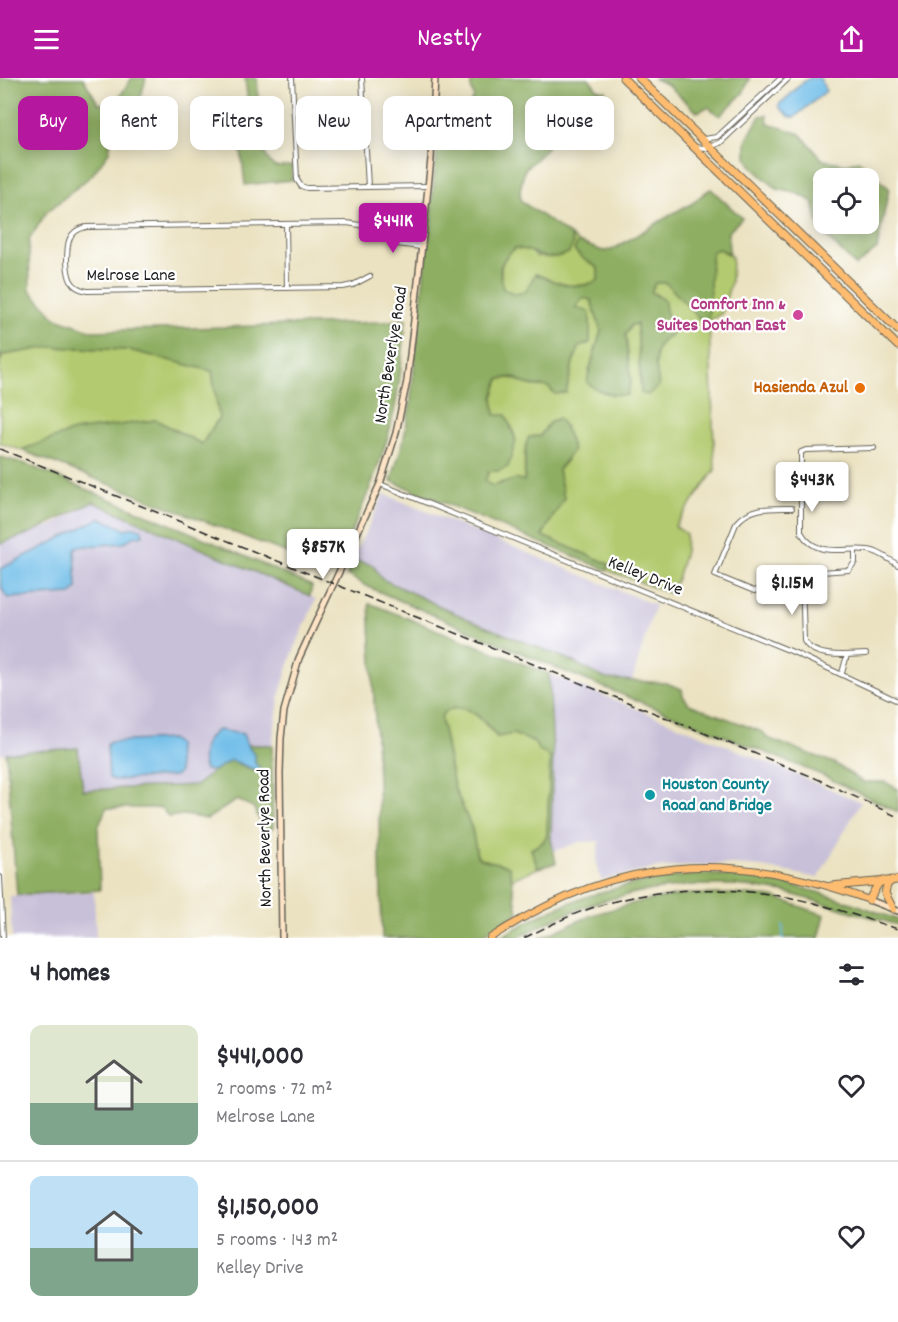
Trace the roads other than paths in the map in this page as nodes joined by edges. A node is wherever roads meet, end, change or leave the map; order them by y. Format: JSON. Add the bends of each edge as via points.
{"nodes":[{"id":1,"x":292,"y":78,"type":"edge"},
{"id":2,"x":362,"y":78,"type":"edge"},
{"id":3,"x":435,"y":78,"type":"edge"},
{"id":4,"x":623,"y":78,"type":"edge"},
{"id":5,"x":639,"y":78,"type":"edge"},
{"id":6,"x":781,"y":78,"type":"edge"},
{"id":7,"x":789,"y":78,"type":"edge"},
{"id":8,"x":702,"y":139,"type":"junction"},
{"id":9,"x":720,"y":143,"type":"junction"},
{"id":10,"x":694,"y":147,"type":"junction"},
{"id":11,"x":711,"y":148,"type":"junction"},
{"id":12,"x":720,"y":156,"type":"junction"},
{"id":13,"x":428,"y":186,"type":"junction"},
{"id":14,"x":368,"y":187,"type":"junction"},
{"id":15,"x":286,"y":224,"type":"junction"},
{"id":16,"x":422,"y":245,"type":"junction"},
{"id":17,"x":370,"y":276,"type":"dead end"},
{"id":18,"x":287,"y":288,"type":"junction"},
{"id":19,"x":898,"y":330,"type":"edge"},
{"id":20,"x":898,"y":346,"type":"edge"},
{"id":21,"x":874,"y":448,"type":"dead end"},
{"id":22,"x":380,"y":484,"type":"junction"},
{"id":23,"x":792,"y":508,"type":"dead end"},
{"id":24,"x":855,"y":550,"type":"junction"},
{"id":25,"x":898,"y":565,"type":"edge"},
{"id":26,"x":766,"y":588,"type":"dead end"},
{"id":27,"x":867,"y":654,"type":"dead end"},
{"id":28,"x":847,"y":655,"type":"junction"},
{"id":29,"x":842,"y":673,"type":"junction"},
{"id":30,"x":898,"y":701,"type":"edge"},
{"id":31,"x":0,"y":877,"type":"edge"},
{"id":32,"x":892,"y":880,"type":"edge"},
{"id":33,"x":831,"y":886,"type":"junction"},
{"id":34,"x":869,"y":900,"type":"junction"},
{"id":35,"x":896,"y":910,"type":"edge"},
{"id":36,"x":3,"y":938,"type":"edge"},
{"id":37,"x":282,"y":938,"type":"edge"},
{"id":38,"x":490,"y":938,"type":"edge"}],
"edges":[{"from":1,"to":14,"type":"street","via":[[297,180],[301,186]]},
{"from":2,"to":14,"type":"street"},
{"from":3,"to":13,"type":"street","name":"North Beverlye Road"},
{"from":4,"to":10,"type":"highway"},
{"from":5,"to":8,"type":"highway"},
{"from":6,"to":8,"type":"street","via":[[717,137]]},
{"from":7,"to":9,"type":"street"},
{"from":8,"to":11,"type":"highway"},
{"from":9,"to":11,"type":"street"},
{"from":9,"to":12,"type":"street"},
{"from":10,"to":11,"type":"street"},
{"from":10,"to":20,"type":"highway"},
{"from":11,"to":12,"type":"highway"},
{"from":12,"to":19,"type":"highway"},
{"from":13,"to":14,"type":"street"},
{"from":13,"to":16,"type":"street","name":"North Beverlye Road"},
{"from":15,"to":16,"type":"street","name":"Melrose Lane","via":[[351,223]]},
{"from":15,"to":18,"type":"street"},
{"from":15,"to":18,"type":"street","name":"Melrose Lane","via":[[86,227],[73,233],[67,247],[69,279],[84,291]]},
{"from":16,"to":22,"type":"street","name":"North Beverlye Road","via":[[404,396]]},
{"from":17,"to":18,"type":"street","name":"Melrose Lane","via":[[346,287]]},
{"from":21,"to":24,"type":"street","via":[[807,450],[800,456],[803,535],[823,550]]},
{"from":22,"to":29,"type":"street","name":"Kelley Drive"},
{"from":22,"to":37,"type":"street","name":"North Beverlye Road","via":[[303,651],[286,705],[280,752]]},
{"from":23,"to":26,"type":"street","via":[[762,508],[741,518],[715,575],[754,591]]},
{"from":24,"to":25,"type":"street","via":[[872,550]]},
{"from":24,"to":28,"type":"street","via":[[855,562],[849,570],[807,573],[802,577],[804,643],[831,655]]},
{"from":27,"to":28,"type":"street"},
{"from":28,"to":29,"type":"street"},
{"from":29,"to":30,"type":"street","name":"Kelley Drive"},
{"from":31,"to":36,"type":"street"},
{"from":32,"to":33,"type":"highway"},
{"from":32,"to":34,"type":"highway","via":[[878,884]]},
{"from":32,"to":35,"type":"highway","via":[[885,893]]},
{"from":33,"to":34,"type":"main road"},
{"from":33,"to":38,"type":"main road","via":[[742,868],[691,867],[643,872],[560,898]]},
{"from":34,"to":35,"type":"street"}]}
